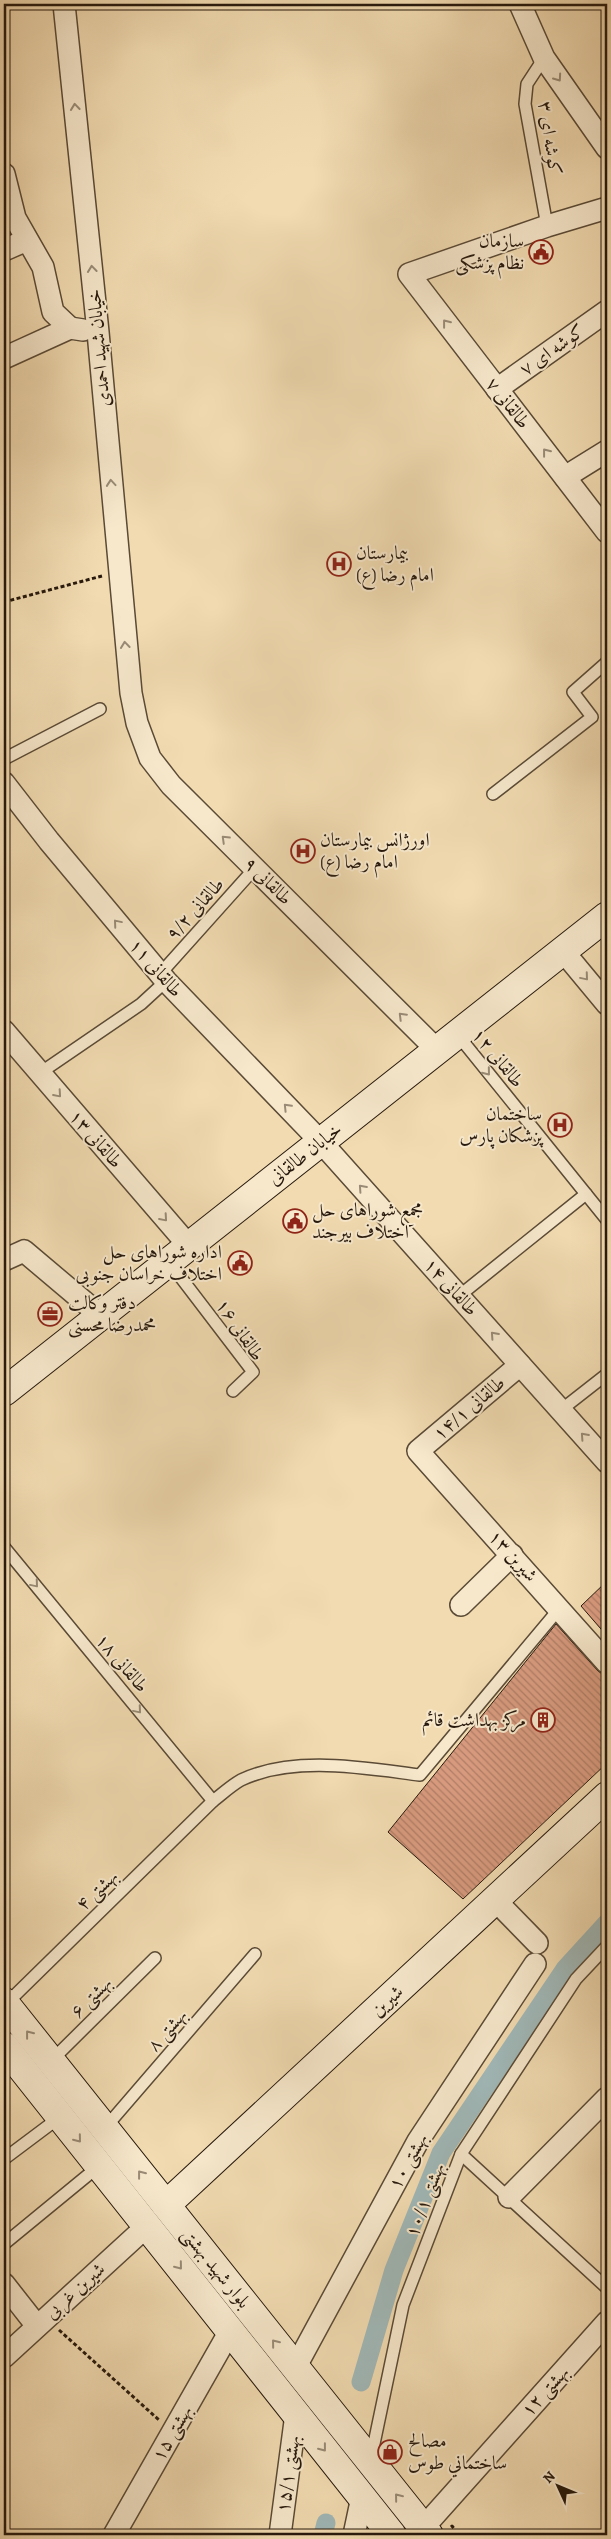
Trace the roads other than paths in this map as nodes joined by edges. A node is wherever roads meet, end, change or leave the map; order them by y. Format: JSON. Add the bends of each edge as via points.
{"nodes":[{"id":1,"x":64,"y":4,"type":"edge"},
{"id":2,"x":520,"y":4,"type":"edge"},
{"id":3,"x":544,"y":58,"type":"junction"},
{"id":4,"x":607,"y":148,"type":"edge"},
{"id":5,"x":4,"y":174,"type":"edge"},
{"id":6,"x":607,"y":208,"type":"edge"},
{"id":7,"x":547,"y":226,"type":"junction"},
{"id":8,"x":27,"y":240,"type":"junction"},
{"id":9,"x":4,"y":250,"type":"edge"},
{"id":10,"x":607,"y":311,"type":"edge"},
{"id":11,"x":70,"y":328,"type":"junction"},
{"id":12,"x":98,"y":332,"type":"junction"},
{"id":13,"x":4,"y":358,"type":"edge"},
{"id":14,"x":497,"y":389,"type":"junction"},
{"id":15,"x":607,"y":451,"type":"edge"},
{"id":16,"x":565,"y":477,"type":"junction"},
{"id":17,"x":607,"y":532,"type":"edge"},
{"id":18,"x":607,"y":662,"type":"edge"},
{"id":19,"x":131,"y":693,"type":"joint"},
{"id":20,"x":100,"y":709,"type":"dead end"},
{"id":21,"x":4,"y":759,"type":"edge"},
{"id":22,"x":4,"y":783,"type":"edge"},
{"id":23,"x":493,"y":794,"type":"dead end"},
{"id":24,"x":255,"y":868,"type":"junction"},
{"id":25,"x":607,"y":916,"type":"edge"},
{"id":26,"x":563,"y":951,"type":"junction"},
{"id":27,"x":163,"y":978,"type":"junction"},
{"id":28,"x":607,"y":1004,"type":"edge"},
{"id":29,"x":4,"y":1031,"type":"edge"},
{"id":30,"x":447,"y":1042,"type":"junction"},
{"id":31,"x":40,"y":1073,"type":"junction"},
{"id":32,"x":321,"y":1142,"type":"junction"},
{"id":33,"x":586,"y":1194,"type":"junction"},
{"id":34,"x":607,"y":1220,"type":"edge"},
{"id":35,"x":179,"y":1254,"type":"junction"},
{"id":36,"x":4,"y":1260,"type":"edge"},
{"id":37,"x":459,"y":1296,"type":"junction"},
{"id":38,"x":101,"y":1316,"type":"junction"},
{"id":39,"x":520,"y":1365,"type":"junction"},
{"id":40,"x":607,"y":1374,"type":"edge"},
{"id":41,"x":233,"y":1391,"type":"dead end"},
{"id":42,"x":4,"y":1392,"type":"edge"},
{"id":43,"x":561,"y":1410,"type":"junction"},
{"id":44,"x":418,"y":1451,"type":"joint"},
{"id":45,"x":607,"y":1462,"type":"edge"},
{"id":46,"x":4,"y":1547,"type":"edge"},
{"id":47,"x":512,"y":1554,"type":"junction"},
{"id":48,"x":461,"y":1605,"type":"dead end"},
{"id":49,"x":560,"y":1609,"type":"junction"},
{"id":50,"x":607,"y":1664,"type":"edge"},
{"id":51,"x":607,"y":1796,"type":"edge"},
{"id":52,"x":213,"y":1800,"type":"junction"},
{"id":53,"x":496,"y":1901,"type":"junction"},
{"id":54,"x":607,"y":1946,"type":"edge"},
{"id":55,"x":256,"y":1954,"type":"dead end"},
{"id":56,"x":155,"y":1958,"type":"dead end"},
{"id":57,"x":5,"y":2003,"type":"edge"},
{"id":58,"x":4,"y":2046,"type":"edge"},
{"id":59,"x":51,"y":2061,"type":"junction"},
{"id":60,"x":607,"y":2098,"type":"edge"},
{"id":61,"x":60,"y":2117,"type":"junction"},
{"id":62,"x":105,"y":2128,"type":"junction"},
{"id":63,"x":461,"y":2154,"type":"junction"},
{"id":64,"x":4,"y":2159,"type":"edge"},
{"id":65,"x":99,"y":2166,"type":"junction"},
{"id":66,"x":509,"y":2198,"type":"junction"},
{"id":67,"x":166,"y":2205,"type":"junction"},
{"id":68,"x":147,"y":2226,"type":"junction"},
{"id":69,"x":4,"y":2244,"type":"edge"},
{"id":70,"x":5,"y":2288,"type":"edge"},
{"id":71,"x":607,"y":2288,"type":"edge"},
{"id":72,"x":42,"y":2322,"type":"junction"},
{"id":73,"x":607,"y":2322,"type":"edge"},
{"id":74,"x":230,"y":2331,"type":"junction"},
{"id":75,"x":4,"y":2357,"type":"edge"},
{"id":76,"x":296,"y":2368,"type":"junction"},
{"id":77,"x":296,"y":2414,"type":"junction"},
{"id":78,"x":370,"y":2462,"type":"junction"},
{"id":79,"x":362,"y":2498,"type":"junction"},
{"id":80,"x":435,"y":2530,"type":"edge"},
{"id":81,"x":114,"y":2535,"type":"edge"},
{"id":82,"x":280,"y":2535,"type":"edge"},
{"id":83,"x":354,"y":2535,"type":"edge"},
{"id":84,"x":392,"y":2535,"type":"edge"}],
"edges":[{"from":12,"to":1,"type":"street","name":"خیابان شهید احمدی","one_way":true},
{"from":2,"to":3,"type":"street"},
{"from":3,"to":4,"type":"street","one_way":true},
{"from":3,"to":7,"type":"lane","name":"کوشه ای ۳","via":[[527,84],[525,104]]},
{"from":5,"to":8,"type":"street","via":[[15,218]]},
{"from":6,"to":7,"type":"street"},
{"from":14,"to":7,"type":"street","name":"طالقانی ۷","one_way":true,"via":[[408,274]]},
{"from":8,"to":9,"type":"street"},
{"from":8,"to":11,"type":"street","via":[[43,267],[53,312]]},
{"from":10,"to":14,"type":"street","name":"کوشه ای ۷"},
{"from":11,"to":12,"type":"street"},
{"from":11,"to":13,"type":"street"},
{"from":19,"to":12,"type":"street","name":"خیابان شهید احمدی","one_way":true},
{"from":16,"to":14,"type":"street","name":"طالقانی ۷","one_way":true},
{"from":15,"to":16,"type":"street"},
{"from":16,"to":17,"type":"street","name":"طالقانی ۷"},
{"from":18,"to":23,"type":"lane","via":[[573,692],[592,717]]},
{"from":24,"to":19,"type":"street","name":"طالقانی ۹","one_way":true,"via":[[170,785],[150,758],[137,723]]},
{"from":20,"to":21,"type":"lane"},
{"from":27,"to":22,"type":"street","name":"طالقانی ۱۱","one_way":true},
{"from":24,"to":27,"type":"lane","name":"طالقانی ۹/۲"},
{"from":30,"to":24,"type":"street","name":"طالقانی ۹","one_way":true},
{"from":25,"to":26,"type":"main road","name":"خیابان طالقانی"},
{"from":26,"to":28,"type":"street","one_way":true},
{"from":26,"to":30,"type":"main road","name":"خیابان طالقانی"},
{"from":27,"to":31,"type":"lane","name":"طالقانی ۹/۲","via":[[141,1004]]},
{"from":32,"to":27,"type":"street","name":"طالقانی ۱۱","one_way":true},
{"from":29,"to":31,"type":"street","name":"طالقانی ۱۳"},
{"from":30,"to":32,"type":"main road","name":"خیابان طالقانی"},
{"from":30,"to":33,"type":"lane","name":"طالقانی ۱۲","one_way":true},
{"from":31,"to":35,"type":"street","name":"طالقانی ۱۳","one_way":true},
{"from":32,"to":35,"type":"main road","name":"خیابان طالقانی"},
{"from":37,"to":32,"type":"street","name":"طالقانی ۱۴","one_way":true},
{"from":33,"to":34,"type":"lane","name":"طالقانی ۱۲"},
{"from":33,"to":37,"type":"lane"},
{"from":35,"to":38,"type":"main road","name":"خیابان طالقانی"},
{"from":35,"to":41,"type":"lane","name":"طالقانی ۱۶","via":[[253,1372]]},
{"from":36,"to":38,"type":"street","via":[[24,1251]]},
{"from":39,"to":37,"type":"street","name":"طالقانی ۱۴","one_way":true},
{"from":38,"to":42,"type":"main road","name":"خیابان طالقانی"},
{"from":39,"to":43,"type":"street","name":"طالقانی ۱۴"},
{"from":39,"to":44,"type":"street","name":"طالقانی ۱۴/۱"},
{"from":40,"to":43,"type":"lane"},
{"from":45,"to":43,"type":"street","name":"طالقانی ۱۴","one_way":true},
{"from":44,"to":47,"type":"street","name":"شیرین ۱۳"},
{"from":46,"to":52,"type":"lane","name":"طالقانی ۱۸","one_way":true},
{"from":47,"to":48,"type":"street"},
{"from":47,"to":49,"type":"street","name":"شیرین ۱۳"},
{"from":49,"to":50,"type":"street","name":"شیرین ۱۳"},
{"from":49,"to":52,"type":"lane","name":"بهشتی ۴","via":[[420,1775],[346,1766],[280,1768],[241,1780]]},
{"from":51,"to":53,"type":"main road","name":"شیرین"},
{"from":52,"to":57,"type":"lane","name":"بهشتی ۴"},
{"from":53,"to":67,"type":"main road","name":"شیرین"},
{"from":53,"to":76,"type":"street","name":"بهشتی ۱۰","via":[[536,1953],[418,2141]]},
{"from":54,"to":63,"type":"lane","name":"بهشتی ۱۰/۱","via":[[576,1979]]},
{"from":55,"to":62,"type":"lane","name":"بهشتی ۸"},
{"from":56,"to":59,"type":"lane","name":"بهشتی ۶"},
{"from":59,"to":57,"type":"main road","name":"بلوار شهید بهشتی","one_way":true},
{"from":58,"to":61,"type":"main road","name":"بلوار شهید بهشتی"},
{"from":59,"to":62,"type":"main road","name":"بلوار شهید بهشتی"},
{"from":60,"to":66,"type":"street"},
{"from":61,"to":64,"type":"lane"},
{"from":61,"to":65,"type":"main road","name":"بلوار شهید بهشتی","one_way":true},
{"from":67,"to":62,"type":"main road","name":"بلوار شهید بهشتی","one_way":true},
{"from":63,"to":66,"type":"lane"},
{"from":63,"to":78,"type":"lane","name":"بهشتی ۱۰/۱","via":[[403,2305]]},
{"from":65,"to":68,"type":"main road","name":"بلوار شهید بهشتی"},
{"from":65,"to":69,"type":"lane"},
{"from":66,"to":71,"type":"lane"},
{"from":76,"to":67,"type":"main road","name":"بلوار شهید بهشتی","one_way":true},
{"from":68,"to":72,"type":"street","name":"شیرین غربی"},
{"from":68,"to":74,"type":"main road","name":"بلوار شهید بهشتی","one_way":true},
{"from":70,"to":72,"type":"street"},
{"from":72,"to":75,"type":"street","name":"شیرین غربی"},
{"from":73,"to":80,"type":"street","name":"بهشتی ۱۲"},
{"from":74,"to":77,"type":"main road","name":"بلوار شهید بهشتی"},
{"from":74,"to":81,"type":"street","name":"بهشتی ۱۵"},
{"from":76,"to":78,"type":"main road","name":"بلوار شهید بهشتی"},
{"from":77,"to":79,"type":"main road","name":"بلوار شهید بهشتی","one_way":true},
{"from":77,"to":82,"type":"street","name":"بهشتی ۱۵/۱"},
{"from":80,"to":78,"type":"main road","name":"بلوار شهید بهشتی","one_way":true},
{"from":79,"to":83,"type":"street"},
{"from":79,"to":84,"type":"main road","name":"بلوار شهید بهشتی"}]}
